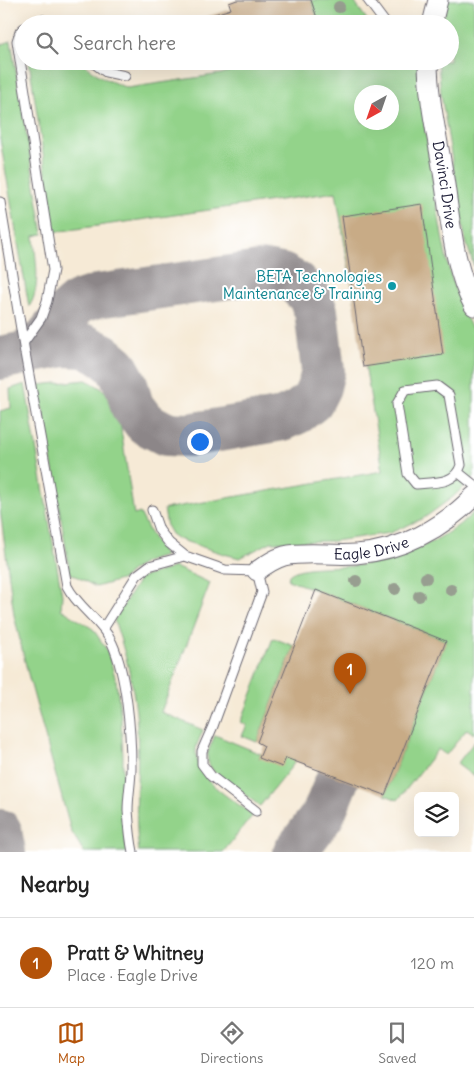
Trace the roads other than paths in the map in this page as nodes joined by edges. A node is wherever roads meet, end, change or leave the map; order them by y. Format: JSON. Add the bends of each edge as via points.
{"nodes":[{"id":1,"x":368,"y":0,"type":"edge"},
{"id":2,"x":438,"y":0,"type":"edge"},
{"id":3,"x":379,"y":15,"type":"edge"},
{"id":4,"x":434,"y":15,"type":"edge"},
{"id":5,"x":22,"y":70,"type":"edge"},
{"id":6,"x":103,"y":70,"type":"edge"},
{"id":7,"x":429,"y":70,"type":"edge"},
{"id":8,"x":126,"y":76,"type":"dead end"},
{"id":9,"x":0,"y":202,"type":"edge"},
{"id":10,"x":474,"y":306,"type":"edge"},
{"id":11,"x":24,"y":342,"type":"junction"},
{"id":12,"x":459,"y":473,"type":"junction"},
{"id":13,"x":474,"y":485,"type":"edge"},
{"id":14,"x":474,"y":496,"type":"edge"},
{"id":15,"x":152,"y":510,"type":"dead end"},
{"id":16,"x":185,"y":556,"type":"junction"},
{"id":17,"x":257,"y":571,"type":"junction"},
{"id":18,"x":103,"y":629,"type":"junction"},
{"id":19,"x":256,"y":811,"type":"dead end"},
{"id":20,"x":133,"y":852,"type":"edge"}],
"edges":[{"from":1,"to":3,"type":"lane"},
{"from":2,"to":4,"type":"street"},
{"from":5,"to":11,"type":"lane","via":[[53,270],[41,318]]},
{"from":6,"to":8,"type":"lane"},
{"from":7,"to":10,"type":"street","name":"Davinci Drive","via":[[454,240],[461,273]]},
{"from":9,"to":11,"type":"lane"},
{"from":11,"to":18,"type":"lane","via":[[67,586],[73,598]]},
{"from":12,"to":12,"type":"lane","via":[[461,465],[449,395],[437,386],[405,390],[398,404],[408,474],[416,484],[450,480]]},
{"from":12,"to":13,"type":"lane"},
{"from":14,"to":17,"type":"street","name":"Eagle Drive","via":[[438,526],[398,545],[357,554],[282,557]]},
{"from":15,"to":16,"type":"lane","via":[[158,530]]},
{"from":16,"to":17,"type":"lane","via":[[225,570]]},
{"from":16,"to":18,"type":"lane","via":[[149,566],[136,575]]},
{"from":17,"to":19,"type":"lane","via":[[262,592],[202,751],[202,764],[211,776]]},
{"from":18,"to":20,"type":"lane","via":[[118,661],[130,731],[128,809]]}]}
